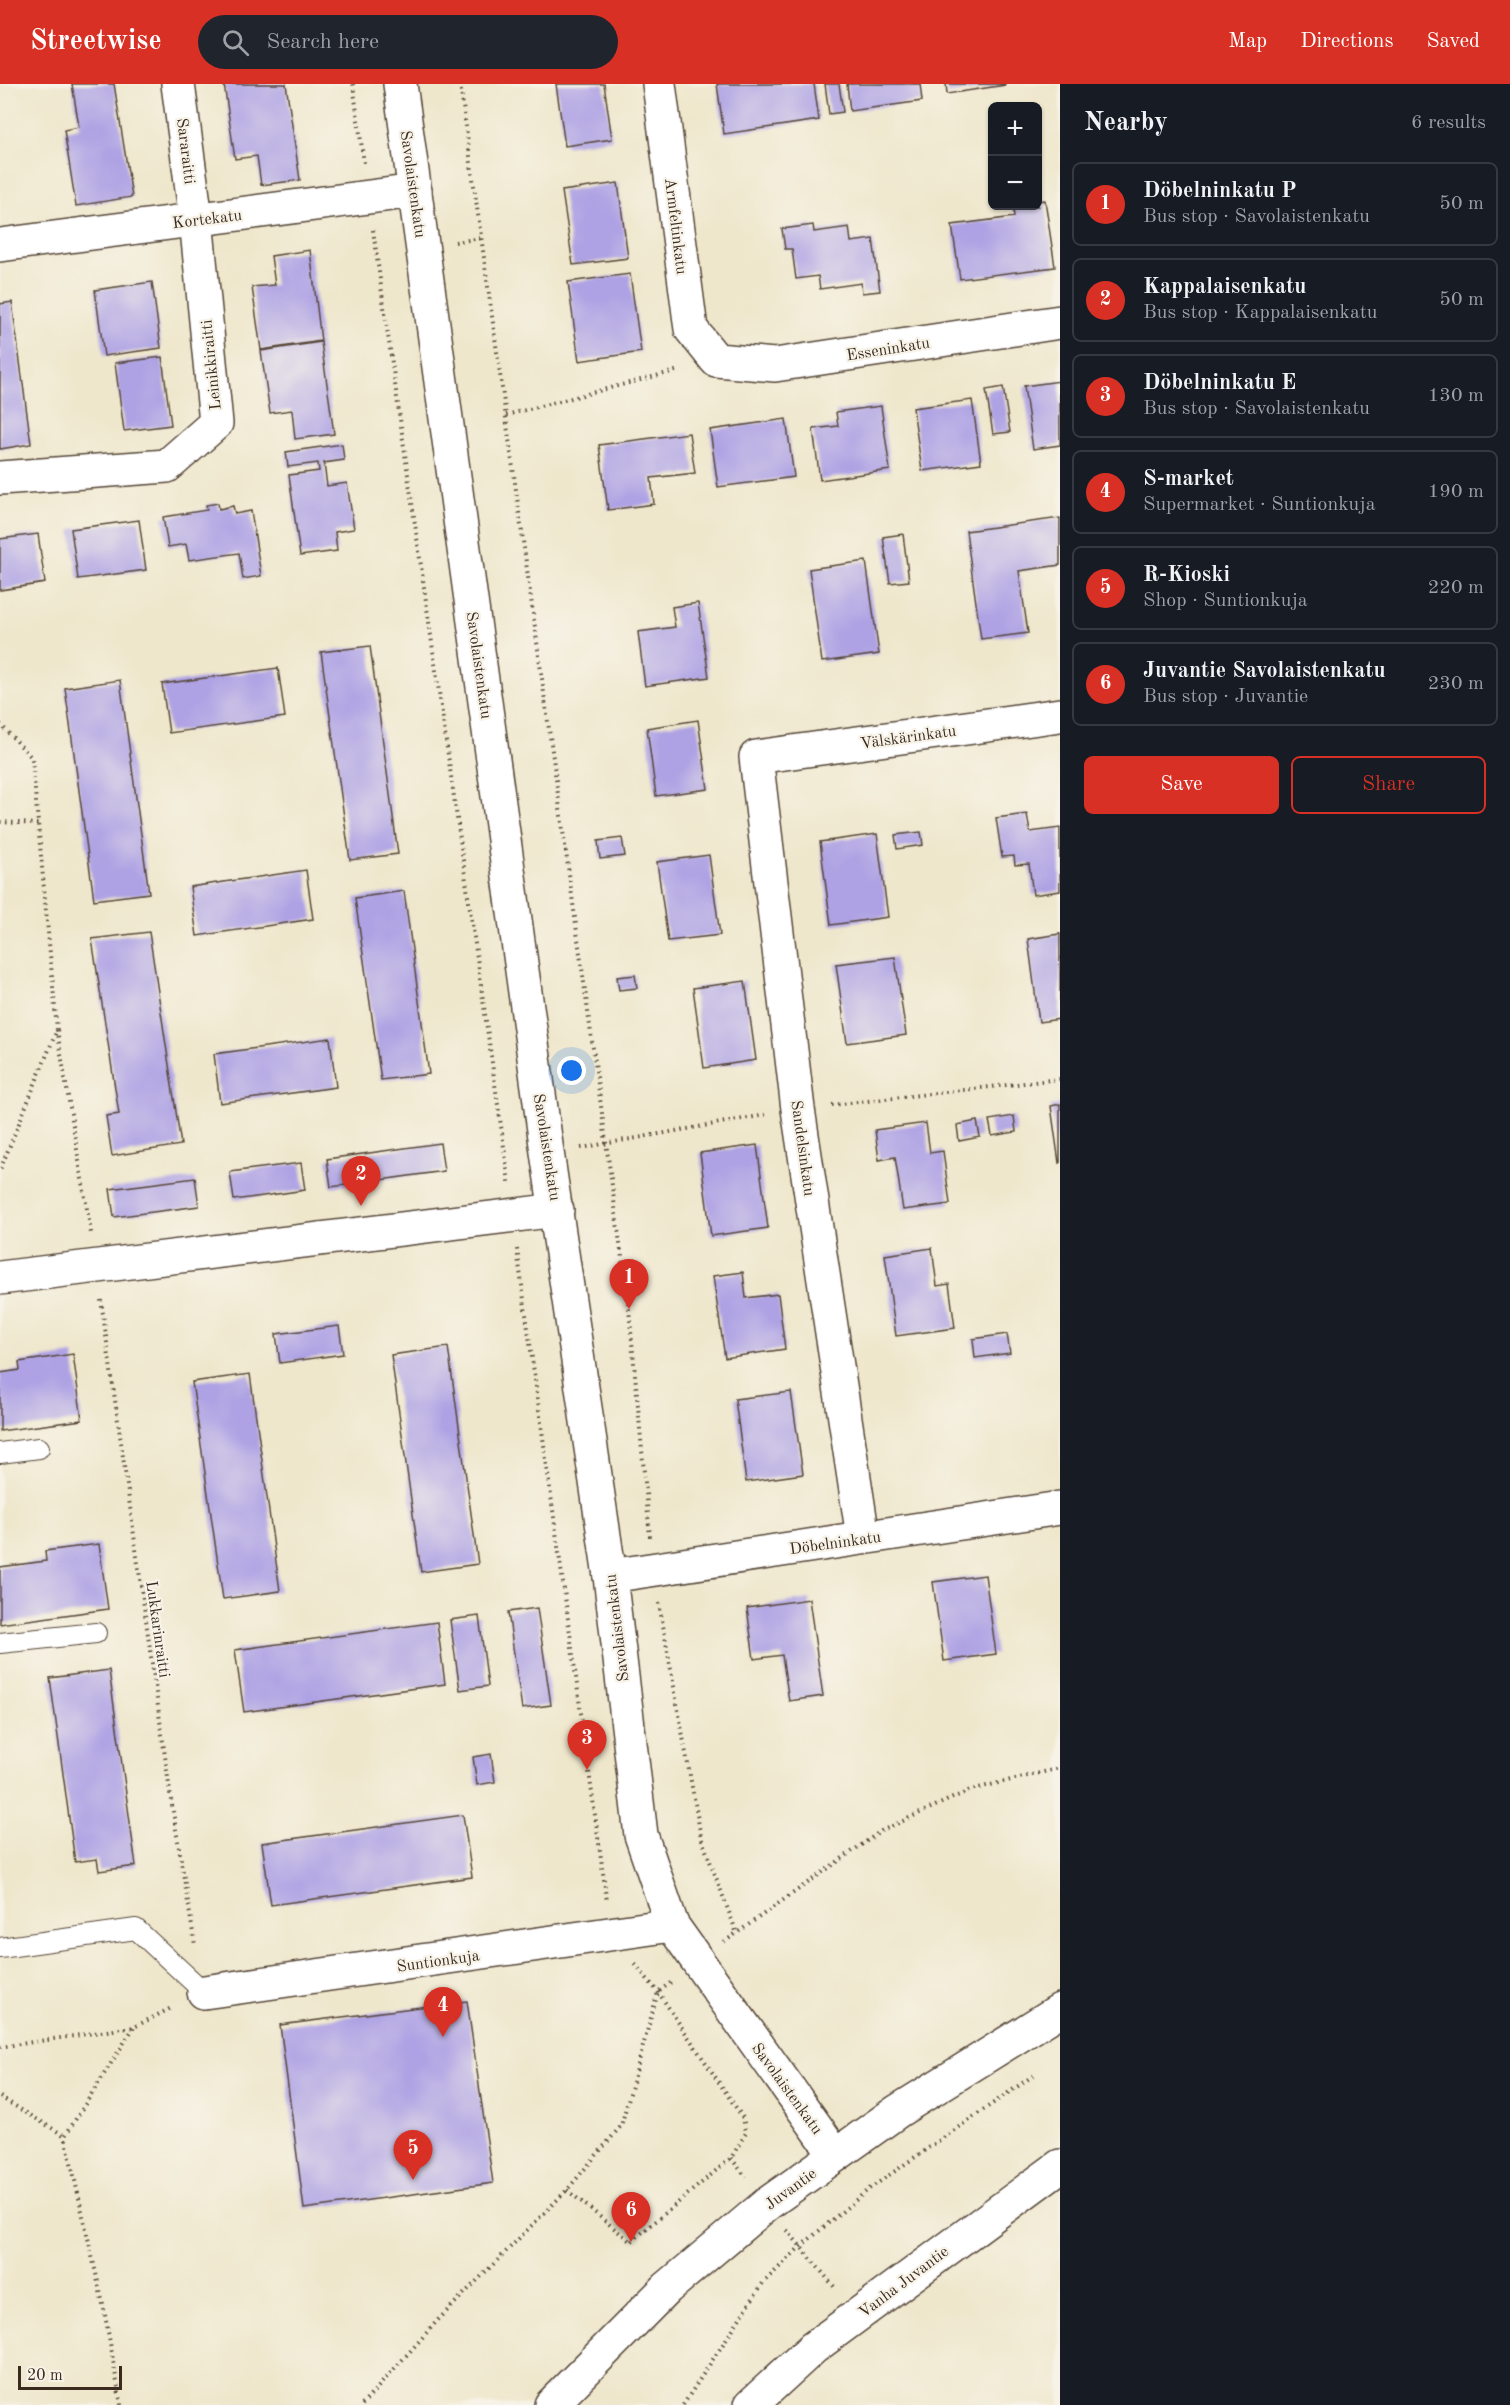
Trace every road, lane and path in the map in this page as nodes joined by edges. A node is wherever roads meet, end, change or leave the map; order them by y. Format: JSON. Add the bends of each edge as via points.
{"nodes":[{"id":1,"x":178,"y":84,"type":"edge"},
{"id":2,"x":400,"y":84,"type":"edge"},
{"id":3,"x":460,"y":84,"type":"edge"},
{"id":4,"x":659,"y":84,"type":"edge"},
{"id":5,"x":415,"y":191,"type":"junction"},
{"id":6,"x":196,"y":219,"type":"junction"},
{"id":7,"x":0,"y":244,"type":"edge"},
{"id":8,"x":1060,"y":322,"type":"edge"},
{"id":9,"x":716,"y":360,"type":"junction"},
{"id":10,"x":506,"y":415,"type":"junction"},
{"id":11,"x":0,"y":478,"type":"edge"},
{"id":12,"x":1060,"y":715,"type":"edge"},
{"id":13,"x":0,"y":724,"type":"edge"},
{"id":14,"x":756,"y":757,"type":"joint"},
{"id":15,"x":0,"y":822,"type":"edge"},
{"id":16,"x":38,"y":824,"type":"junction"},
{"id":17,"x":57,"y":1030,"type":"junction"},
{"id":18,"x":1060,"y":1079,"type":"edge"},
{"id":19,"x":798,"y":1109,"type":"junction"},
{"id":20,"x":606,"y":1145,"type":"junction"},
{"id":21,"x":0,"y":1170,"type":"edge"},
{"id":22,"x":557,"y":1210,"type":"junction"},
{"id":23,"x":96,"y":1267,"type":"junction"},
{"id":24,"x":0,"y":1278,"type":"edge"},
{"id":25,"x":39,"y":1448,"type":"dead end"},
{"id":26,"x":0,"y":1453,"type":"edge"},
{"id":27,"x":1060,"y":1508,"type":"edge"},
{"id":28,"x":864,"y":1538,"type":"junction"},
{"id":29,"x":653,"y":1569,"type":"junction"},
{"id":30,"x":610,"y":1576,"type":"junction"},
{"id":31,"x":96,"y":1633,"type":"dead end"},
{"id":32,"x":0,"y":1643,"type":"edge"},
{"id":33,"x":1060,"y":1768,"type":"edge"},
{"id":34,"x":672,"y":1925,"type":"junction"},
{"id":35,"x":736,"y":1932,"type":"junction"},
{"id":36,"x":0,"y":1948,"type":"edge"},
{"id":37,"x":698,"y":1962,"type":"junction"},
{"id":38,"x":204,"y":1992,"type":"junction"},
{"id":39,"x":1060,"y":2010,"type":"edge"},
{"id":40,"x":134,"y":2027,"type":"junction"},
{"id":41,"x":0,"y":2047,"type":"edge"},
{"id":42,"x":1034,"y":2075,"type":"dead end"},
{"id":43,"x":0,"y":2097,"type":"edge"},
{"id":44,"x":64,"y":2136,"type":"junction"},
{"id":45,"x":836,"y":2156,"type":"junction"},
{"id":46,"x":731,"y":2158,"type":"dead end"},
{"id":47,"x":1060,"y":2166,"type":"edge"},
{"id":48,"x":567,"y":2190,"type":"junction"},
{"id":49,"x":800,"y":2247,"type":"junction"},
{"id":50,"x":822,"y":2273,"type":"dead end"},
{"id":51,"x":122,"y":2405,"type":"edge"},
{"id":52,"x":362,"y":2405,"type":"edge"},
{"id":53,"x":551,"y":2405,"type":"edge"},
{"id":54,"x":683,"y":2405,"type":"edge"},
{"id":55,"x":751,"y":2405,"type":"edge"}],
"edges":[{"from":1,"to":6,"type":"street","name":"Sararaitti"},
{"from":2,"to":5,"type":"street","name":"Savolaistenkatu"},
{"from":3,"to":10,"type":"path"},
{"from":4,"to":9,"type":"street","name":"Armfeltinkatu","via":[[691,329]]},
{"from":5,"to":6,"type":"street","name":"Kortekatu"},
{"from":5,"to":22,"type":"street","name":"Savolaistenkatu"},
{"from":6,"to":7,"type":"street","name":"Kortekatu"},
{"from":6,"to":11,"type":"street","name":"Leinikkiraitti","via":[[216,423],[167,466]]},
{"from":8,"to":9,"type":"street","name":"Esseninkatu","via":[[775,365]]},
{"from":9,"to":10,"type":"path"},
{"from":10,"to":20,"type":"path"},
{"from":12,"to":14,"type":"street","name":"Välskärinkatu"},
{"from":13,"to":16,"type":"path","name":"Lukkarinraitti","via":[[32,758]]},
{"from":14,"to":19,"type":"street","name":"Sandelsinkatu"},
{"from":15,"to":16,"type":"path"},
{"from":16,"to":17,"type":"path","name":"Lukkarinraitti"},
{"from":17,"to":21,"type":"path"},
{"from":17,"to":23,"type":"path","name":"Lukkarinraitti"},
{"from":18,"to":19,"type":"path"},
{"from":19,"to":20,"type":"path"},
{"from":19,"to":28,"type":"street","name":"Sandelsinkatu"},
{"from":20,"to":29,"type":"path","via":[[629,1309]]},
{"from":22,"to":23,"type":"street"},
{"from":22,"to":30,"type":"street","name":"Savolaistenkatu"},
{"from":23,"to":24,"type":"street"},
{"from":23,"to":38,"type":"path","name":"Lukkarinraitti","via":[[180,1862]]},
{"from":25,"to":26,"type":"lane"},
{"from":27,"to":28,"type":"street","name":"Döbelninkatu"},
{"from":28,"to":29,"type":"street","name":"Döbelninkatu"},
{"from":29,"to":30,"type":"street","name":"Döbelninkatu"},
{"from":29,"to":35,"type":"path","via":[[701,1837]]},
{"from":30,"to":34,"type":"street","name":"Savolaistenkatu","via":[[641,1835]]},
{"from":31,"to":32,"type":"lane"},
{"from":33,"to":35,"type":"path","via":[[970,1790],[881,1830]]},
{"from":34,"to":37,"type":"street","name":"Savolaistenkatu"},
{"from":34,"to":38,"type":"street","name":"Suntionkuja"},
{"from":35,"to":37,"type":"path"},
{"from":36,"to":38,"type":"lane","via":[[136,1929]]},
{"from":37,"to":45,"type":"street","name":"Savolaistenkatu"},
{"from":37,"to":48,"type":"path","via":[[658,1992],[621,2126]]},
{"from":38,"to":40,"type":"path"},
{"from":39,"to":45,"type":"street","name":"Juvantie","via":[[898,2111]]},
{"from":40,"to":41,"type":"path"},
{"from":40,"to":44,"type":"path"},
{"from":42,"to":49,"type":"path","via":[[869,2189]]},
{"from":43,"to":44,"type":"path"},
{"from":44,"to":51,"type":"path"},
{"from":45,"to":53,"type":"street","name":"Juvantie","via":[[767,2204],[667,2288]]},
{"from":46,"to":48,"type":"path","via":[[631,2242]]},
{"from":47,"to":55,"type":"street","name":"Vanha Juvantie","via":[[813,2348]]},
{"from":48,"to":52,"type":"path","via":[[438,2320]]},
{"from":49,"to":50,"type":"path"},
{"from":49,"to":54,"type":"path","via":[[764,2283]]}]}
